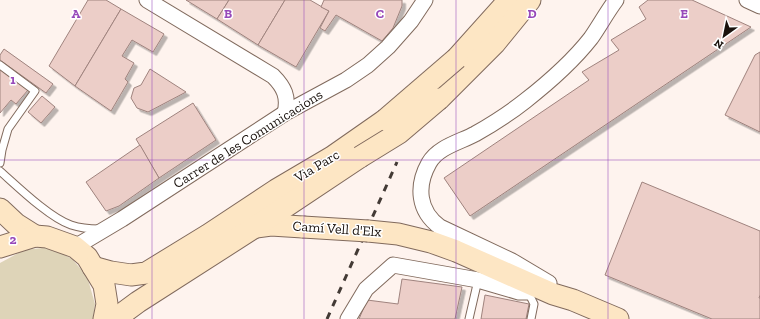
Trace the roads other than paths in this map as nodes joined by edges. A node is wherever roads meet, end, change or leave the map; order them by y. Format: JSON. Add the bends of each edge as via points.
{"nodes":[{"id":1,"x":147,"y":0,"type":"edge"},
{"id":2,"x":425,"y":0,"type":"edge"},
{"id":3,"x":509,"y":0,"type":"edge"},
{"id":4,"x":530,"y":0,"type":"edge"},
{"id":5,"x":616,"y":0,"type":"edge"},
{"id":6,"x":747,"y":0,"type":"edge"},
{"id":7,"x":760,"y":6,"type":"edge"},
{"id":8,"x":0,"y":65,"type":"edge"},
{"id":9,"x":285,"y":113,"type":"junction"},
{"id":10,"x":0,"y":163,"type":"edge"},
{"id":11,"x":0,"y":171,"type":"edge"},
{"id":12,"x":0,"y":209,"type":"edge"},
{"id":13,"x":255,"y":227,"type":"junction"},
{"id":14,"x":105,"y":229,"type":"junction"},
{"id":15,"x":35,"y":236,"type":"junction"},
{"id":16,"x":0,"y":247,"type":"edge"},
{"id":17,"x":75,"y":247,"type":"junction"},
{"id":18,"x":94,"y":267,"type":"junction"},
{"id":19,"x":478,"y":280,"type":"junction"},
{"id":20,"x":529,"y":288,"type":"junction"},
{"id":21,"x":574,"y":300,"type":"junction"},
{"id":22,"x":104,"y":319,"type":"edge"},
{"id":23,"x":116,"y":319,"type":"edge"},
{"id":24,"x":348,"y":319,"type":"edge"},
{"id":25,"x":469,"y":319,"type":"edge"},
{"id":26,"x":531,"y":319,"type":"edge"},
{"id":27,"x":618,"y":319,"type":"edge"}],
"edges":[{"from":1,"to":9,"type":"street","via":[[273,76],[284,89],[287,102]]},
{"from":2,"to":9,"type":"street","name":"Carrer de les Comunicacions","via":[[397,37],[368,65]]},
{"from":3,"to":18,"type":"main road","name":"Via Parc","bridge":true,"via":[[457,58],[385,120],[332,157],[146,273],[131,275]]},
{"from":4,"to":13,"type":"main road","name":"Via Parc","bridge":true,"via":[[495,43],[439,99],[399,133]]},
{"from":5,"to":21,"type":"street","name":"Camí Vell d'Elx","via":[[590,39],[561,70],[525,101],[475,134],[441,150],[430,161],[421,194],[431,221],[512,261]]},
{"from":6,"to":7,"type":"street"},
{"from":8,"to":10,"type":"lane","via":[[34,92],[8,129]]},
{"from":9,"to":14,"type":"street","name":"Carrer de les Comunicacions"},
{"from":11,"to":14,"type":"lane","via":[[48,212],[70,225],[86,229]]},
{"from":12,"to":15,"type":"main road","via":[[16,224]]},
{"from":13,"to":20,"type":"main road","name":"Camí Vell d'Elx","bridge":true,"via":[[271,225],[398,234],[456,251]]},
{"from":13,"to":23,"type":"main road","name":"Camí Vell d'Elx","via":[[138,302]]},
{"from":14,"to":17,"type":"street","name":"Carrer de les Comunicacions"},
{"from":15,"to":16,"type":"main road"},
{"from":15,"to":17,"type":"main road","via":[[47,237]]},
{"from":17,"to":18,"type":"main road"},
{"from":18,"to":22,"type":"main road","via":[[104,285],[107,304]]},
{"from":19,"to":20,"type":"street","via":[[519,292]]},
{"from":19,"to":24,"type":"street","via":[[393,265],[366,289]]},
{"from":19,"to":25,"type":"lane"},
{"from":20,"to":21,"type":"main road","name":"Camí Vell d'Elx"},
{"from":20,"to":26,"type":"lane","via":[[534,304]]},
{"from":21,"to":27,"type":"main road","name":"Camí Vell d'Elx"}]}
